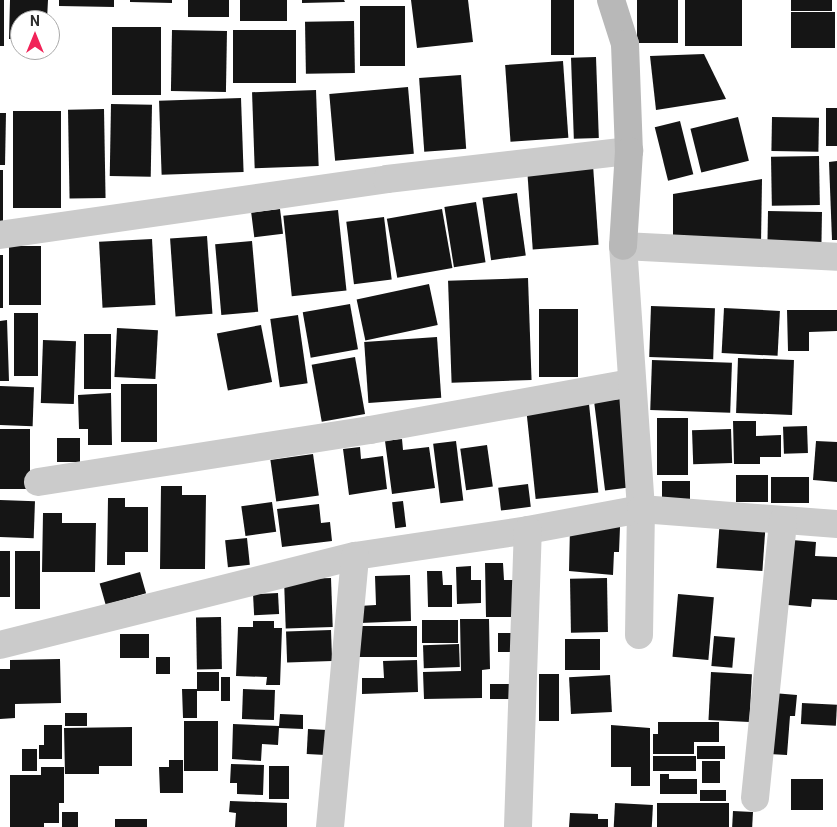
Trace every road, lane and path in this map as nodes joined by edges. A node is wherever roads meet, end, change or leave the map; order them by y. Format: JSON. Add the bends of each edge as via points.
{"nodes":[{"id":1,"x":611,"y":0,"type":"edge"},
{"id":2,"x":629,"y":150,"type":"junction"},
{"id":3,"x":0,"y":236,"type":"edge"},
{"id":4,"x":624,"y":246,"type":"junction"},
{"id":5,"x":837,"y":256,"type":"edge"},
{"id":6,"x":631,"y":383,"type":"junction"},
{"id":7,"x":38,"y":482,"type":"dead end"},
{"id":8,"x":641,"y":509,"type":"junction"},
{"id":9,"x":783,"y":520,"type":"junction"},
{"id":10,"x":837,"y":524,"type":"edge"},
{"id":11,"x":528,"y":530,"type":"junction"},
{"id":12,"x":355,"y":556,"type":"junction"},
{"id":13,"x":639,"y":635,"type":"dead end"},
{"id":14,"x":0,"y":646,"type":"edge"},
{"id":15,"x":755,"y":798,"type":"dead end"},
{"id":16,"x":330,"y":827,"type":"edge"},
{"id":17,"x":518,"y":827,"type":"edge"}],
"edges":[{"from":1,"to":2,"type":"street","via":[[625,44]]},
{"from":2,"to":3,"type":"street","via":[[388,179]]},
{"from":2,"to":4,"type":"street"},
{"from":4,"to":5,"type":"street"},
{"from":4,"to":6,"type":"street"},
{"from":6,"to":7,"type":"street","via":[[370,430]]},
{"from":6,"to":8,"type":"street"},
{"from":8,"to":9,"type":"street"},
{"from":8,"to":11,"type":"street"},
{"from":8,"to":13,"type":"street"},
{"from":9,"to":10,"type":"street"},
{"from":9,"to":15,"type":"street"},
{"from":11,"to":12,"type":"street"},
{"from":11,"to":17,"type":"street"},
{"from":12,"to":14,"type":"street"},
{"from":12,"to":16,"type":"street"}]}
